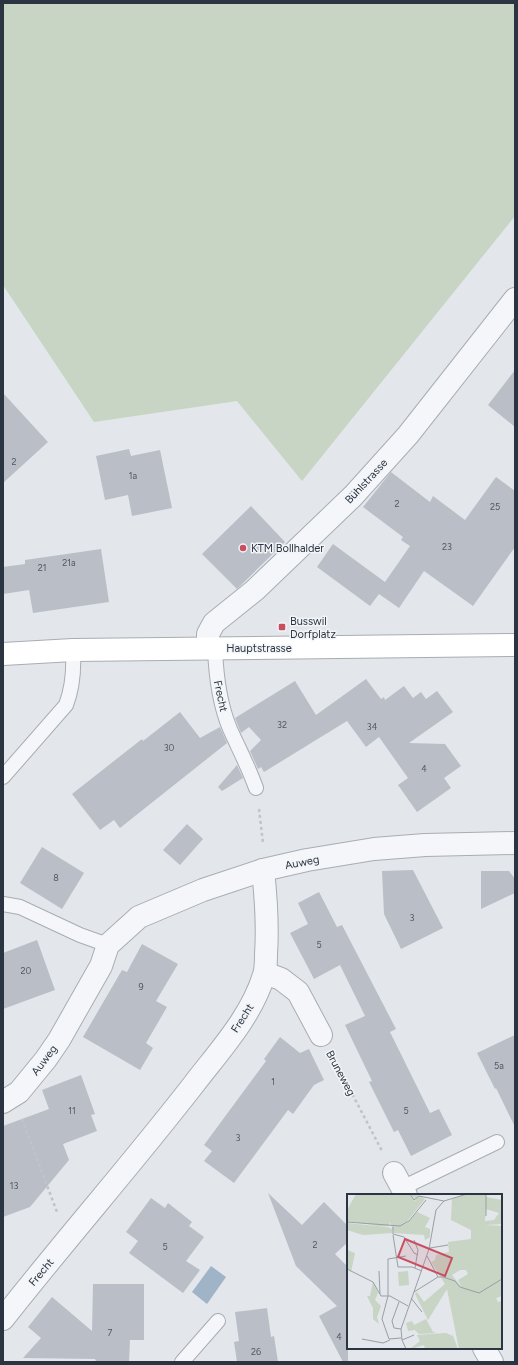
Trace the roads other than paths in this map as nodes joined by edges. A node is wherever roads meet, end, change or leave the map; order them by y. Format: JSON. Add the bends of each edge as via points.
{"nodes":[{"id":1,"x":515,"y":299,"type":"edge"},
{"id":2,"x":515,"y":645,"type":"edge"},
{"id":3,"x":212,"y":648,"type":"junction"},
{"id":4,"x":73,"y":650,"type":"junction"},
{"id":5,"x":3,"y":654,"type":"edge"},
{"id":6,"x":3,"y":777,"type":"edge"},
{"id":7,"x":256,"y":788,"type":"road end"},
{"id":8,"x":515,"y":842,"type":"edge"},
{"id":9,"x":263,"y":870,"type":"junction"},
{"id":10,"x":3,"y":904,"type":"edge"},
{"id":11,"x":108,"y":945,"type":"junction"},
{"id":12,"x":265,"y":973,"type":"junction"},
{"id":13,"x":321,"y":1035,"type":"road end"},
{"id":14,"x":8,"y":1099,"type":"edge"},
{"id":15,"x":497,"y":1142,"type":"dead end"},
{"id":16,"x":401,"y":1185,"type":"edge"},
{"id":17,"x":3,"y":1319,"type":"edge"},
{"id":18,"x":218,"y":1321,"type":"dead end"},
{"id":19,"x":485,"y":1349,"type":"edge"},
{"id":20,"x":182,"y":1362,"type":"edge"},
{"id":21,"x":492,"y":1362,"type":"edge"}],
"edges":[{"from":1,"to":3,"type":"street","name":"Bühlstrasse","via":[[408,435],[354,496],[254,590],[214,623],[208,634]]},
{"from":2,"to":3,"type":"street","name":"Hauptstrasse"},
{"from":3,"to":4,"type":"street","name":"Hauptstrasse"},
{"from":3,"to":7,"type":"lane","name":"Frecht","via":[[221,704]]},
{"from":4,"to":5,"type":"street","name":"Hauptstrasse"},
{"from":4,"to":6,"type":"lane","via":[[74,671],[66,705]]},
{"from":8,"to":9,"type":"street","name":"Auweg","via":[[374,849]]},
{"from":9,"to":11,"type":"street","name":"Auweg","via":[[203,890],[138,917]]},
{"from":9,"to":12,"type":"street","name":"Frecht","via":[[267,931]]},
{"from":10,"to":11,"type":"lane","via":[[20,907]]},
{"from":11,"to":14,"type":"street","name":"Auweg","via":[[101,966],[59,1040],[19,1092]]},
{"from":12,"to":13,"type":"street","via":[[281,979],[298,992]]},
{"from":12,"to":17,"type":"street","name":"Frecht","via":[[251,1007],[232,1034],[154,1136]]},
{"from":15,"to":16,"type":"lane"},
{"from":18,"to":20,"type":"lane"},
{"from":19,"to":21,"type":"street"}]}
